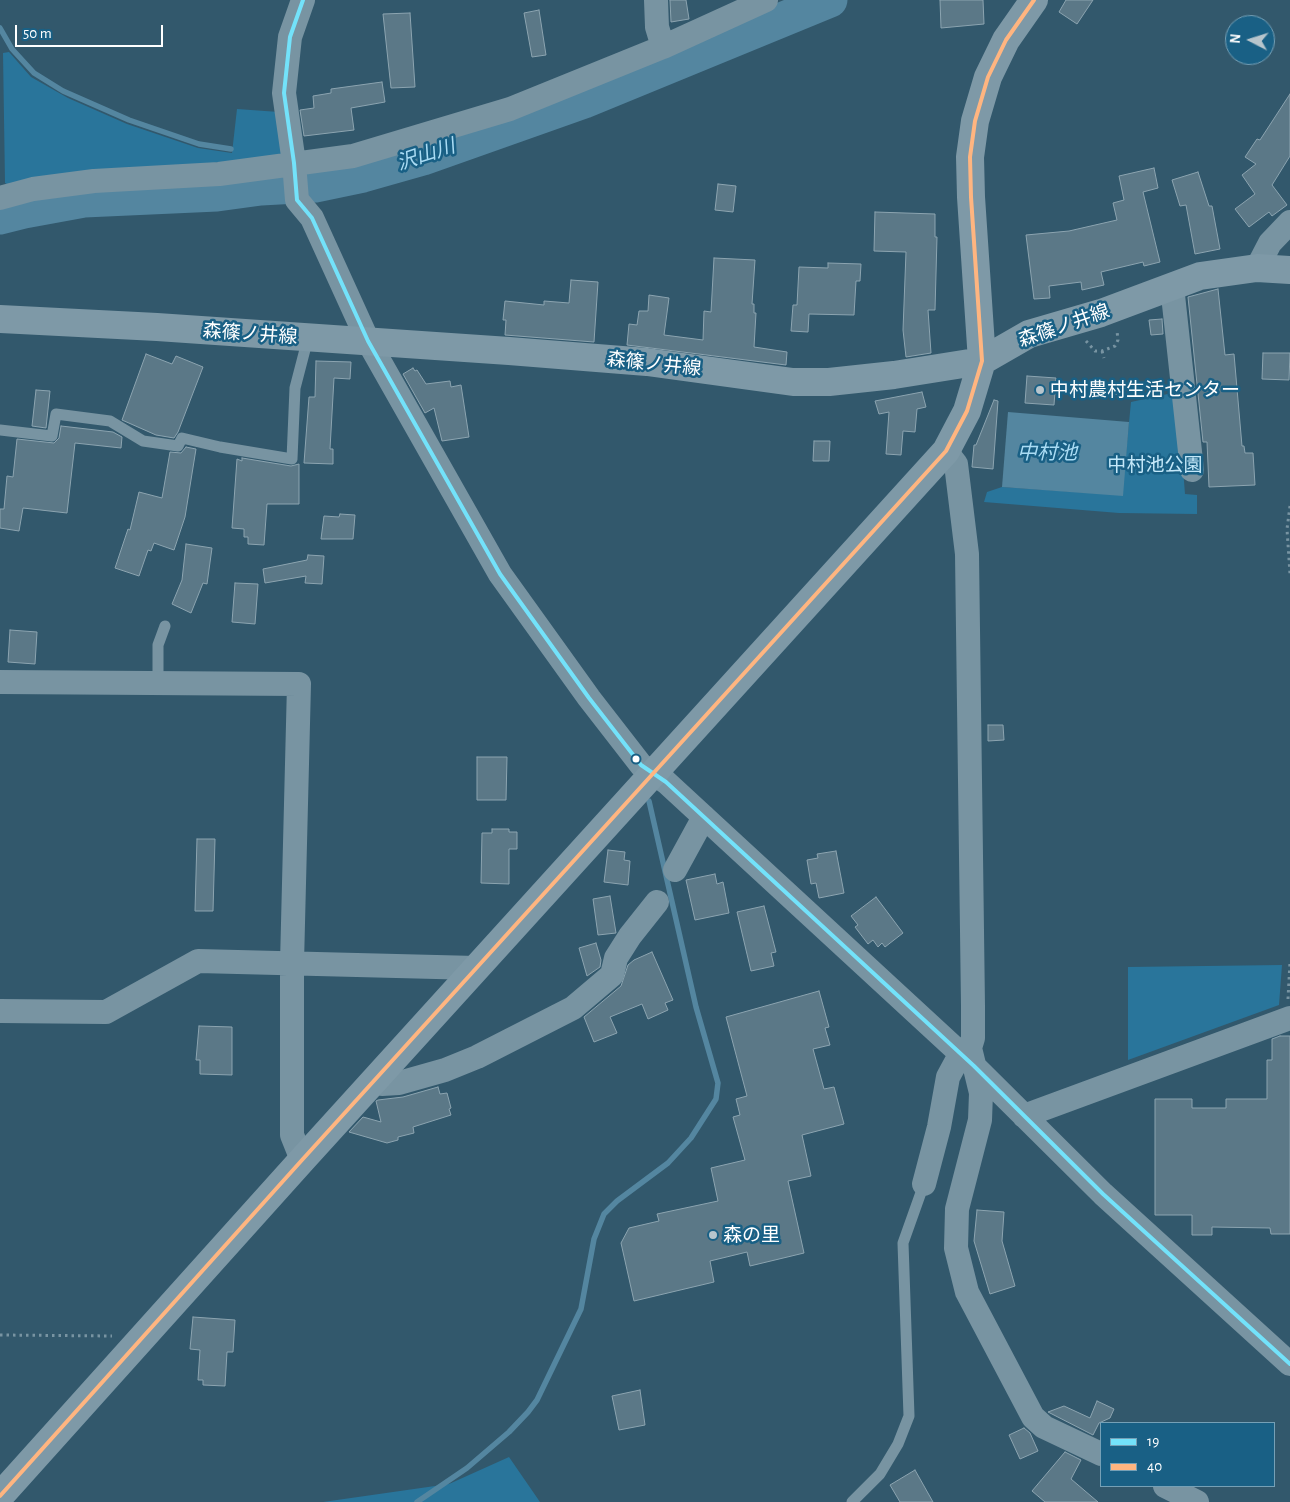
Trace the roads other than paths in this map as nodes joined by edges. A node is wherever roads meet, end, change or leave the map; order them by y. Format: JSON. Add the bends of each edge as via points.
{"nodes":[{"id":1,"x":303,"y":0,"type":"edge"},
{"id":2,"x":656,"y":0,"type":"edge"},
{"id":3,"x":766,"y":0,"type":"edge"},
{"id":4,"x":1034,"y":0,"type":"edge"},
{"id":5,"x":663,"y":47,"type":"junction"},
{"id":6,"x":294,"y":169,"type":"junction"},
{"id":7,"x":0,"y":198,"type":"edge"},
{"id":8,"x":1290,"y":222,"type":"edge"},
{"id":9,"x":1257,"y":268,"type":"junction"},
{"id":10,"x":1290,"y":270,"type":"edge"},
{"id":11,"x":1172,"y":286,"type":"junction"},
{"id":12,"x":0,"y":319,"type":"edge"},
{"id":13,"x":308,"y":338,"type":"junction"},
{"id":14,"x":368,"y":341,"type":"junction"},
{"id":15,"x":982,"y":361,"type":"junction"},
{"id":16,"x":0,"y":430,"type":"edge"},
{"id":17,"x":946,"y":451,"type":"junction"},
{"id":18,"x":1192,"y":470,"type":"dead end"},
{"id":19,"x":165,"y":626,"type":"dead end"},
{"id":20,"x":0,"y":682,"type":"edge"},
{"id":21,"x":158,"y":683,"type":"junction"},
{"id":22,"x":652,"y":773,"type":"junction"},
{"id":23,"x":704,"y":816,"type":"junction"},
{"id":24,"x":675,"y":870,"type":"dead end"},
{"id":25,"x":657,"y":902,"type":"dead end"},
{"id":26,"x":292,"y":963,"type":"junction"},
{"id":27,"x":476,"y":968,"type":"junction"},
{"id":28,"x":0,"y":1011,"type":"edge"},
{"id":29,"x":1288,"y":1019,"type":"edge"},
{"id":30,"x":968,"y":1060,"type":"junction"},
{"id":31,"x":374,"y":1081,"type":"junction"},
{"id":32,"x":1024,"y":1116,"type":"junction"},
{"id":33,"x":302,"y":1160,"type":"junction"},
{"id":34,"x":924,"y":1184,"type":"joint"},
{"id":35,"x":1290,"y":1364,"type":"edge"},
{"id":36,"x":1100,"y":1454,"type":"edge"},
{"id":37,"x":1167,"y":1487,"type":"edge"},
{"id":38,"x":0,"y":1496,"type":"edge"},
{"id":39,"x":852,"y":1502,"type":"edge"},
{"id":40,"x":1197,"y":1502,"type":"edge"}],
"edges":[{"from":1,"to":6,"type":"street","via":[[290,37],[284,93]]},
{"from":2,"to":5,"type":"street"},
{"from":3,"to":5,"type":"street"},
{"from":4,"to":15,"type":"street","via":[[1006,40],[988,77],[975,120],[970,157],[971,196]]},
{"from":5,"to":6,"type":"street","via":[[492,115],[353,156]]},
{"from":6,"to":7,"type":"street","via":[[94,180],[33,189]]},
{"from":6,"to":14,"type":"street","via":[[297,200],[312,218]]},
{"from":8,"to":9,"type":"street","via":[[1270,243]]},
{"from":9,"to":10,"type":"street","name":"森篠ノ井線"},
{"from":9,"to":11,"type":"street","name":"森篠ノ井線","via":[[1200,276]]},
{"from":11,"to":15,"type":"street","name":"森篠ノ井線","via":[[1101,313],[1030,334]]},
{"from":11,"to":18,"type":"street"},
{"from":12,"to":13,"type":"street","name":"森篠ノ井線"},
{"from":13,"to":14,"type":"street","name":"森篠ノ井線"},
{"from":13,"to":16,"type":"lane","via":[[295,388],[292,459],[220,448],[182,438],[178,446],[143,441],[110,421],[56,414],[52,436]]},
{"from":14,"to":15,"type":"street","name":"森篠ノ井線","via":[[647,362],[793,382],[894,375]]},
{"from":14,"to":22,"type":"street","via":[[500,574],[589,698],[641,765]]},
{"from":15,"to":17,"type":"street","via":[[967,411]]},
{"from":17,"to":22,"type":"street"},
{"from":17,"to":30,"type":"street","via":[[956,464],[967,554],[973,1022]]},
{"from":19,"to":21,"type":"lane","via":[[158,644]]},
{"from":20,"to":21,"type":"street"},
{"from":21,"to":26,"type":"street","via":[[299,684]]},
{"from":22,"to":23,"type":"street"},
{"from":22,"to":27,"type":"street"},
{"from":23,"to":24,"type":"street"},
{"from":23,"to":30,"type":"street"},
{"from":25,"to":31,"type":"street","via":[[616,958],[612,975],[573,1008],[445,1070],[399,1083]]},
{"from":26,"to":27,"type":"street"},
{"from":26,"to":28,"type":"street","via":[[198,961],[106,1012]]},
{"from":26,"to":33,"type":"street","via":[[292,1135]]},
{"from":27,"to":31,"type":"street"},
{"from":29,"to":32,"type":"street"},
{"from":30,"to":32,"type":"street"},
{"from":30,"to":34,"type":"street","via":[[948,1077]]},
{"from":30,"to":36,"type":"street","via":[[981,1093],[980,1120],[957,1209],[956,1242],[961,1275],[1033,1417],[1044,1426]]},
{"from":31,"to":33,"type":"street"},
{"from":32,"to":35,"type":"street","via":[[1103,1194]]},
{"from":33,"to":38,"type":"street"},
{"from":34,"to":39,"type":"lane","via":[[904,1243],[908,1416],[898,1444],[880,1474]]},
{"from":37,"to":40,"type":"street"}]}
